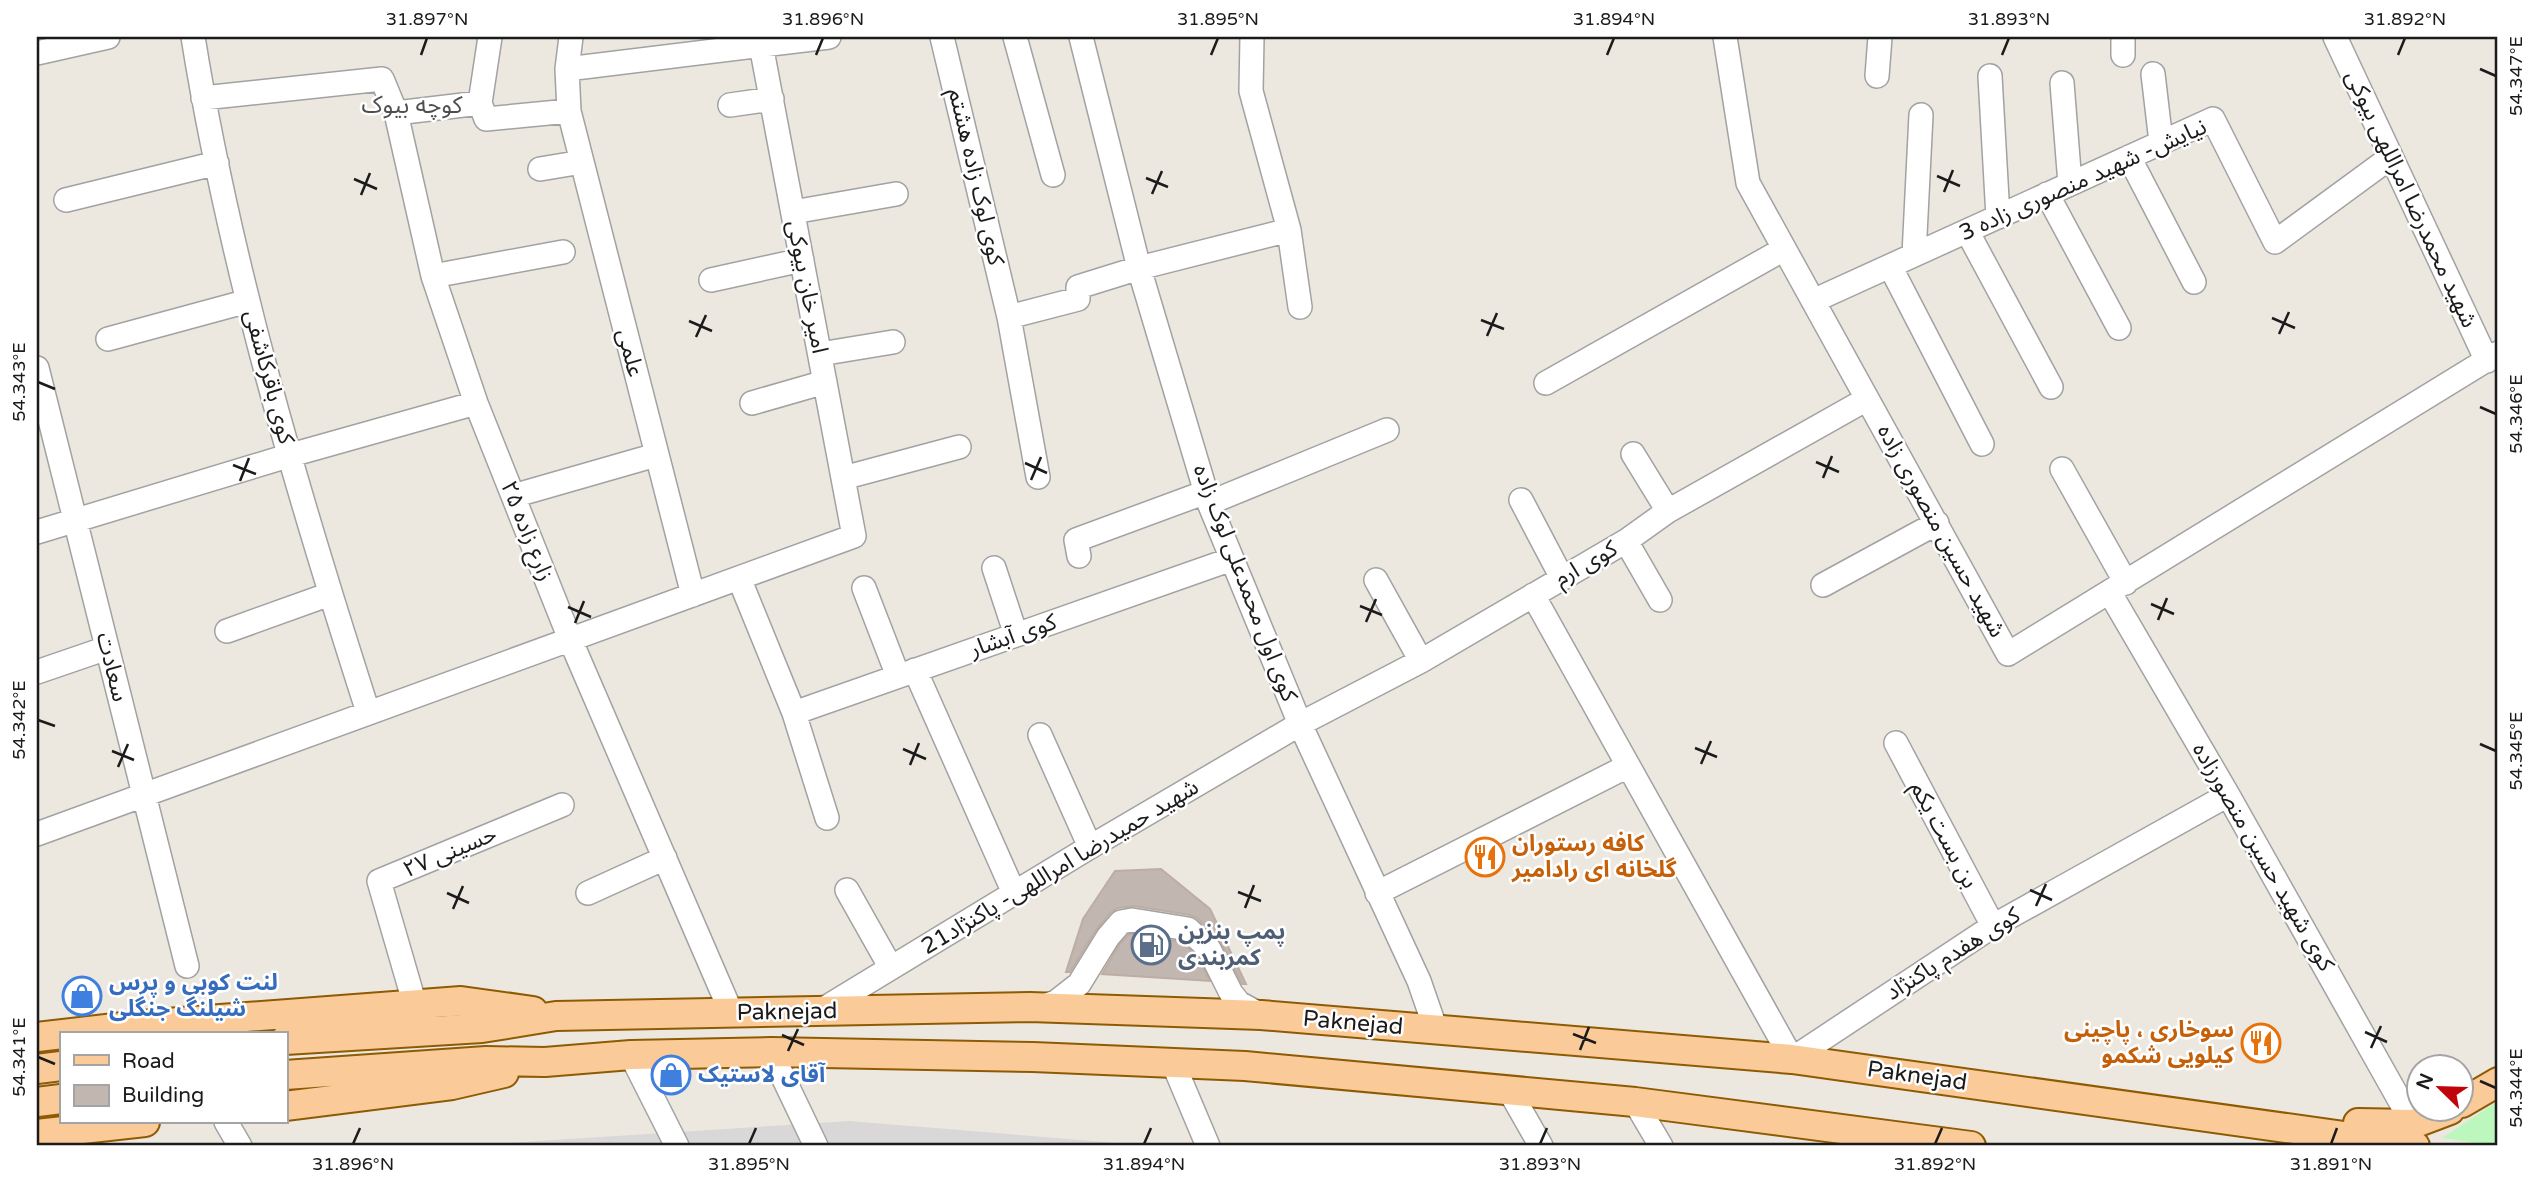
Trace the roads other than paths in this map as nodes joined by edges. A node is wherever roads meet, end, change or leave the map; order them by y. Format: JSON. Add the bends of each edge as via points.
{"nodes":[{"id":1,"x":108,"y":37,"type":"edge"},
{"id":2,"x":193,"y":37,"type":"edge"},
{"id":3,"x":490,"y":37,"type":"edge"},
{"id":4,"x":571,"y":37,"type":"edge"},
{"id":5,"x":829,"y":37,"type":"edge"},
{"id":6,"x":942,"y":37,"type":"edge"},
{"id":7,"x":1015,"y":37,"type":"edge"},
{"id":8,"x":1081,"y":37,"type":"edge"},
{"id":9,"x":1252,"y":37,"type":"edge"},
{"id":10,"x":1725,"y":37,"type":"edge"},
{"id":11,"x":1880,"y":37,"type":"edge"},
{"id":12,"x":2334,"y":37,"type":"edge"},
{"id":13,"x":62,"y":41,"type":"edge"},
{"id":14,"x":762,"y":41,"type":"edge"},
{"id":15,"x":661,"y":47,"type":"edge"},
{"id":16,"x":37,"y":52,"type":"edge"},
{"id":17,"x":568,"y":69,"type":"junction"},
{"id":18,"x":2153,"y":74,"type":"dead end"},
{"id":19,"x":1877,"y":76,"type":"dead end"},
{"id":20,"x":1990,"y":76,"type":"dead end"},
{"id":21,"x":2062,"y":83,"type":"dead end"},
{"id":22,"x":203,"y":98,"type":"junction"},
{"id":23,"x":772,"y":99,"type":"junction"},
{"id":24,"x":480,"y":103,"type":"junction"},
{"id":25,"x":730,"y":105,"type":"dead end"},
{"id":26,"x":569,"y":111,"type":"junction"},
{"id":27,"x":396,"y":113,"type":"junction"},
{"id":28,"x":1921,"y":115,"type":"dead end"},
{"id":29,"x":2161,"y":142,"type":"junction"},
{"id":30,"x":2129,"y":157,"type":"junction"},
{"id":31,"x":2391,"y":157,"type":"junction"},
{"id":32,"x":582,"y":162,"type":"junction"},
{"id":33,"x":217,"y":163,"type":"junction"},
{"id":34,"x":540,"y":169,"type":"dead end"},
{"id":35,"x":1053,"y":175,"type":"dead end"},
{"id":36,"x":2070,"y":184,"type":"junction"},
{"id":37,"x":896,"y":194,"type":"dead end"},
{"id":38,"x":2047,"y":194,"type":"junction"},
{"id":39,"x":65,"y":200,"type":"dead end"},
{"id":40,"x":793,"y":212,"type":"junction"},
{"id":41,"x":1998,"y":217,"type":"junction"},
{"id":42,"x":1289,"y":230,"type":"junction"},
{"id":43,"x":1967,"y":231,"type":"junction"},
{"id":44,"x":1784,"y":249,"type":"junction"},
{"id":45,"x":563,"y":252,"type":"dead end"},
{"id":46,"x":1913,"y":256,"type":"junction"},
{"id":47,"x":802,"y":260,"type":"junction"},
{"id":48,"x":1891,"y":266,"type":"junction"},
{"id":49,"x":1139,"y":268,"type":"junction"},
{"id":50,"x":433,"y":276,"type":"junction"},
{"id":51,"x":711,"y":280,"type":"dead end"},
{"id":52,"x":2194,"y":282,"type":"dead end"},
{"id":53,"x":248,"y":301,"type":"junction"},
{"id":54,"x":1813,"y":301,"type":"junction"},
{"id":55,"x":1300,"y":307,"type":"dead end"},
{"id":56,"x":1009,"y":317,"type":"junction"},
{"id":57,"x":2119,"y":328,"type":"dead end"},
{"id":58,"x":108,"y":339,"type":"dead end"},
{"id":59,"x":892,"y":342,"type":"dead end"},
{"id":60,"x":820,"y":354,"type":"junction"},
{"id":61,"x":2493,"y":357,"type":"edge"},
{"id":62,"x":37,"y":368,"type":"edge"},
{"id":63,"x":825,"y":383,"type":"junction"},
{"id":64,"x":1546,"y":383,"type":"dead end"},
{"id":65,"x":2051,"y":387,"type":"dead end"},
{"id":66,"x":1867,"y":399,"type":"junction"},
{"id":67,"x":476,"y":403,"type":"junction"},
{"id":68,"x":752,"y":403,"type":"dead end"},
{"id":69,"x":43,"y":421,"type":"edge"},
{"id":70,"x":1387,"y":430,"type":"dead end"},
{"id":71,"x":1982,"y":444,"type":"dead end"},
{"id":72,"x":959,"y":447,"type":"dead end"},
{"id":73,"x":1633,"y":454,"type":"dead end"},
{"id":74,"x":291,"y":455,"type":"junction"},
{"id":75,"x":656,"y":455,"type":"junction"},
{"id":76,"x":2062,"y":469,"type":"dead end"},
{"id":77,"x":1038,"y":477,"type":"dead end"},
{"id":78,"x":843,"y":478,"type":"junction"},
{"id":79,"x":513,"y":496,"type":"junction"},
{"id":80,"x":1208,"y":498,"type":"junction"},
{"id":81,"x":1521,"y":500,"type":"dead end"},
{"id":82,"x":1668,"y":511,"type":"junction"},
{"id":83,"x":75,"y":521,"type":"junction"},
{"id":84,"x":1937,"y":523,"type":"junction"},
{"id":85,"x":37,"y":532,"type":"edge"},
{"id":86,"x":1626,"y":541,"type":"junction"},
{"id":87,"x":1079,"y":556,"type":"dead end"},
{"id":88,"x":1232,"y":559,"type":"junction"},
{"id":89,"x":994,"y":568,"type":"dead end"},
{"id":90,"x":739,"y":578,"type":"junction"},
{"id":91,"x":1562,"y":578,"type":"junction"},
{"id":92,"x":1376,"y":580,"type":"dead end"},
{"id":93,"x":1823,"y":585,"type":"dead end"},
{"id":94,"x":864,"y":588,"type":"dead end"},
{"id":95,"x":2118,"y":588,"type":"junction"},
{"id":96,"x":330,"y":594,"type":"junction"},
{"id":97,"x":693,"y":595,"type":"junction"},
{"id":98,"x":1533,"y":596,"type":"junction"},
{"id":99,"x":1660,"y":600,"type":"dead end"},
{"id":100,"x":227,"y":631,"type":"dead end"},
{"id":101,"x":1016,"y":635,"type":"junction"},
{"id":102,"x":570,"y":639,"type":"junction"},
{"id":103,"x":107,"y":648,"type":"junction"},
{"id":104,"x":1420,"y":661,"type":"junction"},
{"id":105,"x":37,"y":672,"type":"edge"},
{"id":106,"x":906,"y":673,"type":"junction"},
{"id":107,"x":368,"y":712,"type":"junction"},
{"id":108,"x":794,"y":713,"type":"junction"},
{"id":109,"x":1300,"y":724,"type":"junction"},
{"id":110,"x":1040,"y":735,"type":"dead end"},
{"id":111,"x":1896,"y":743,"type":"dead end"},
{"id":112,"x":1628,"y":766,"type":"junction"},
{"id":113,"x":144,"y":793,"type":"junction"},
{"id":114,"x":2228,"y":795,"type":"junction"},
{"id":115,"x":562,"y":805,"type":"dead end"},
{"id":116,"x":828,"y":818,"type":"dead end"},
{"id":117,"x":37,"y":834,"type":"edge"},
{"id":118,"x":1090,"y":847,"type":"junction"},
{"id":119,"x":665,"y":858,"type":"junction"},
{"id":120,"x":847,"y":890,"type":"dead end"},
{"id":121,"x":588,"y":893,"type":"dead end"},
{"id":122,"x":1014,"y":893,"type":"junction"},
{"id":123,"x":1377,"y":893,"type":"junction"},
{"id":124,"x":1993,"y":926,"type":"junction"},
{"id":125,"x":187,"y":967,"type":"dead end"},
{"id":126,"x":891,"y":968,"type":"junction"},
{"id":127,"x":415,"y":1005,"type":"junction"},
{"id":128,"x":1040,"y":1008,"type":"junction"},
{"id":129,"x":820,"y":1011,"type":"junction"},
{"id":130,"x":731,"y":1012,"type":"junction"},
{"id":131,"x":1261,"y":1015,"type":"junction"},
{"id":132,"x":563,"y":1016,"type":"junction"},
{"id":133,"x":1436,"y":1030,"type":"junction"},
{"id":134,"x":80,"y":1032,"type":"edge"},
{"id":135,"x":60,"y":1034,"type":"edge"},
{"id":136,"x":37,"y":1037,"type":"edge"},
{"id":137,"x":287,"y":1040,"type":"edge"},
{"id":138,"x":771,"y":1052,"type":"junction"},
{"id":139,"x":631,"y":1055,"type":"junction"},
{"id":140,"x":1792,"y":1059,"type":"junction"},
{"id":141,"x":560,"y":1061,"type":"junction"},
{"id":142,"x":1173,"y":1063,"type":"junction"},
{"id":143,"x":60,"y":1066,"type":"edge"},
{"id":144,"x":37,"y":1069,"type":"edge"},
{"id":145,"x":287,"y":1074,"type":"edge"},
{"id":146,"x":2498,"y":1082,"type":"edge"},
{"id":147,"x":1509,"y":1090,"type":"junction"},
{"id":148,"x":2476,"y":1095,"type":"edge"},
{"id":149,"x":60,"y":1099,"type":"edge"},
{"id":150,"x":37,"y":1102,"type":"edge"},
{"id":151,"x":1635,"y":1102,"type":"junction"},
{"id":152,"x":287,"y":1106,"type":"edge"},
{"id":153,"x":127,"y":1124,"type":"edge"},
{"id":154,"x":227,"y":1124,"type":"edge"},
{"id":155,"x":2430,"y":1124,"type":"edge"},
{"id":156,"x":37,"y":1134,"type":"edge"},
{"id":157,"x":2414,"y":1135,"type":"edge"},
{"id":158,"x":1898,"y":1141,"type":"edge"},
{"id":159,"x":240,"y":1146,"type":"edge"},
{"id":160,"x":677,"y":1146,"type":"edge"},
{"id":161,"x":816,"y":1146,"type":"edge"},
{"id":162,"x":1208,"y":1146,"type":"edge"},
{"id":163,"x":1541,"y":1146,"type":"edge"},
{"id":164,"x":1661,"y":1146,"type":"edge"},
{"id":165,"x":1971,"y":1146,"type":"edge"}],
"edges":[{"from":1,"to":13,"type":"street"},
{"from":2,"to":22,"type":"street","name":"کوی باقرکاشفی"},
{"from":3,"to":24,"type":"street"},
{"from":4,"to":17,"type":"street","name":"علمی"},
{"from":5,"to":14,"type":"street"},
{"from":6,"to":56,"type":"street","name":"کوی لوک زاده هشتم"},
{"from":7,"to":35,"type":"street"},
{"from":8,"to":49,"type":"street","name":"کوی اول محمدعلی لوک زاده"},
{"from":9,"to":42,"type":"street","via":[[1251,91]]},
{"from":10,"to":44,"type":"street","name":"شهید حسین منصوری زاده","via":[[1748,183]]},
{"from":11,"to":19,"type":"street"},
{"from":12,"to":31,"type":"street","name":"شهید محمدرضا امراللهی بیوکی"},
{"from":13,"to":16,"type":"street"},
{"from":14,"to":15,"type":"street"},
{"from":14,"to":23,"type":"street","name":"امیر خان بیوکی"},
{"from":15,"to":17,"type":"street"},
{"from":17,"to":26,"type":"street","name":"علمی"},
{"from":18,"to":29,"type":"street"},
{"from":20,"to":41,"type":"street"},
{"from":21,"to":36,"type":"street"},
{"from":22,"to":27,"type":"street","name":"زارع زاده ۲۵","via":[[382,79]]},
{"from":22,"to":33,"type":"street","name":"کوی باقرکاشفی"},
{"from":23,"to":25,"type":"street"},
{"from":23,"to":40,"type":"street","name":"امیر خان بیوکی"},
{"from":24,"to":26,"type":"street","via":[[486,119]]},
{"from":24,"to":27,"type":"street"},
{"from":26,"to":32,"type":"street","name":"علمی"},
{"from":27,"to":50,"type":"street","name":"زارع زاده ۲۵"},
{"from":28,"to":46,"type":"street"},
{"from":29,"to":30,"type":"street","name":"نیایش- شهید منصوری زاده 3"},
{"from":29,"to":31,"type":"street","name":"نیایش- شهید منصوری زاده 3","via":[[2213,119],[2275,242]]},
{"from":30,"to":36,"type":"street","name":"نیایش- شهید منصوری زاده 3"},
{"from":30,"to":52,"type":"street"},
{"from":31,"to":61,"type":"street","name":"شهید محمدرضا امراللهی بیوکی"},
{"from":32,"to":34,"type":"street"},
{"from":32,"to":75,"type":"street","name":"علمی"},
{"from":33,"to":39,"type":"street"},
{"from":33,"to":53,"type":"street","name":"کوی باقرکاشفی"},
{"from":36,"to":38,"type":"street","name":"نیایش- شهید منصوری زاده 3"},
{"from":37,"to":40,"type":"street"},
{"from":38,"to":41,"type":"street","name":"نیایش- شهید منصوری زاده 3"},
{"from":38,"to":57,"type":"street"},
{"from":40,"to":47,"type":"street","name":"امیر خان بیوکی"},
{"from":41,"to":43,"type":"street","name":"نیایش- شهید منصوری زاده 3"},
{"from":42,"to":49,"type":"street"},
{"from":42,"to":55,"type":"street"},
{"from":43,"to":46,"type":"street","name":"نیایش- شهید منصوری زاده 3"},
{"from":43,"to":65,"type":"street"},
{"from":44,"to":54,"type":"street","name":"شهید حسین منصوری زاده"},
{"from":44,"to":64,"type":"street"},
{"from":45,"to":50,"type":"street"},
{"from":46,"to":48,"type":"street","name":"نیایش- شهید منصوری زاده 3"},
{"from":47,"to":51,"type":"street"},
{"from":47,"to":60,"type":"street","name":"امیر خان بیوکی"},
{"from":48,"to":54,"type":"street","name":"نیایش- شهید منصوری زاده 3"},
{"from":48,"to":71,"type":"street"},
{"from":49,"to":56,"type":"street","via":[[1078,287],[1078,299]]},
{"from":49,"to":80,"type":"street","name":"کوی اول محمدعلی لوک زاده"},
{"from":50,"to":67,"type":"street","name":"زارع زاده ۲۵"},
{"from":53,"to":58,"type":"street"},
{"from":53,"to":74,"type":"street","name":"کوی باقرکاشفی"},
{"from":54,"to":66,"type":"street","name":"شهید حسین منصوری زاده"},
{"from":56,"to":77,"type":"street","name":"کوی لوک زاده هشتم"},
{"from":59,"to":60,"type":"street"},
{"from":60,"to":63,"type":"street","name":"امیر خان بیوکی"},
{"from":61,"to":95,"type":"street","name":"شهید حسین منصوری زاده"},
{"from":62,"to":69,"type":"street","name":"سعادت"},
{"from":63,"to":68,"type":"street"},
{"from":63,"to":78,"type":"street","name":"امیر خان بیوکی"},
{"from":66,"to":82,"type":"street","name":"کوی ارم"},
{"from":66,"to":84,"type":"street","name":"شهید حسین منصوری زاده"},
{"from":67,"to":74,"type":"street"},
{"from":67,"to":79,"type":"street","name":"زارع زاده ۲۵"},
{"from":69,"to":83,"type":"street","name":"سعادت"},
{"from":70,"to":80,"type":"street"},
{"from":72,"to":78,"type":"street"},
{"from":73,"to":82,"type":"street"},
{"from":74,"to":83,"type":"street"},
{"from":74,"to":96,"type":"street","name":"کوی باقرکاشفی"},
{"from":75,"to":79,"type":"street"},
{"from":75,"to":97,"type":"street","name":"علمی"},
{"from":76,"to":95,"type":"street","name":"کوی شهید حسین منصورزاده"},
{"from":78,"to":90,"type":"street","name":"امیر خان بیوکی","via":[[854,536]]},
{"from":79,"to":102,"type":"street","name":"زارع زاده ۲۵"},
{"from":80,"to":87,"type":"street","via":[[1076,540]]},
{"from":80,"to":88,"type":"street","name":"کوی اول محمدعلی لوک زاده"},
{"from":81,"to":91,"type":"street"},
{"from":82,"to":86,"type":"street","name":"کوی ارم"},
{"from":83,"to":85,"type":"street"},
{"from":83,"to":103,"type":"street","name":"سعادت"},
{"from":84,"to":93,"type":"street"},
{"from":84,"to":95,"type":"street","name":"شهید حسین منصوری زاده","via":[[2008,654]]},
{"from":86,"to":91,"type":"street","name":"کوی ارم"},
{"from":86,"to":99,"type":"street"},
{"from":88,"to":101,"type":"street","name":"کوی آبشار"},
{"from":88,"to":109,"type":"street","name":"کوی اول محمدعلی لوک زاده"},
{"from":89,"to":101,"type":"street"},
{"from":90,"to":97,"type":"street"},
{"from":90,"to":108,"type":"street"},
{"from":91,"to":98,"type":"street","name":"کوی ارم"},
{"from":92,"to":104,"type":"street"},
{"from":94,"to":106,"type":"street"},
{"from":95,"to":114,"type":"street","name":"کوی شهید حسین منصورزاده"},
{"from":96,"to":100,"type":"street"},
{"from":96,"to":107,"type":"street","name":"کوی باقرکاشفی"},
{"from":97,"to":102,"type":"street"},
{"from":98,"to":104,"type":"street","name":"کوی ارم"},
{"from":98,"to":112,"type":"street"},
{"from":101,"to":106,"type":"street","name":"کوی آبشار"},
{"from":102,"to":107,"type":"street"},
{"from":102,"to":119,"type":"street","name":"زارع زاده ۲۵"},
{"from":103,"to":105,"type":"street"},
{"from":103,"to":113,"type":"street","name":"سعادت"},
{"from":104,"to":109,"type":"street","name":"کوی ارم"},
{"from":106,"to":108,"type":"street","name":"کوی آبشار"},
{"from":106,"to":122,"type":"street"},
{"from":107,"to":113,"type":"street"},
{"from":108,"to":116,"type":"street"},
{"from":109,"to":118,"type":"street","name":"شهید حمیدرضا امراللهی- پاکنژاد21"},
{"from":109,"to":123,"type":"street","name":"کوی اول محمدعلی لوک زاده"},
{"from":110,"to":118,"type":"street"},
{"from":111,"to":124,"type":"street","name":"بن بست یکم"},
{"from":112,"to":123,"type":"street"},
{"from":112,"to":140,"type":"street"},
{"from":113,"to":117,"type":"street"},
{"from":113,"to":125,"type":"street","name":"سعادت"},
{"from":114,"to":124,"type":"street","name":"کوی هفدم پاکنژاد"},
{"from":114,"to":157,"type":"street","name":"کوی شهید حسین منصورزاده"},
{"from":115,"to":127,"type":"street","name":"حسینی ۲۷","via":[[379,881]]},
{"from":118,"to":122,"type":"street","name":"شهید حمیدرضا امراللهی- پاکنژاد21"},
{"from":119,"to":121,"type":"street"},
{"from":119,"to":130,"type":"street","name":"زارع زاده ۲۵"},
{"from":120,"to":126,"type":"street"},
{"from":122,"to":126,"type":"street","name":"شهید حمیدرضا امراللهی- پاکنژاد21"},
{"from":123,"to":133,"type":"street","name":"کوی اول محمدعلی لوک زاده","via":[[1419,981]]},
{"from":124,"to":140,"type":"street","name":"کوی هفدم پاکنژاد"},
{"from":126,"to":129,"type":"street","name":"شهید حمیدرضا امراللهی- پاکنژاد21"},
{"from":127,"to":132,"type":"main road","via":[[461,1001]]},
{"from":127,"to":134,"type":"main road"},
{"from":128,"to":129,"type":"main road","name":"Paknejad"},
{"from":128,"to":131,"type":"main road","name":"Paknejad"},
{"from":128,"to":131,"type":"street","via":[[1079,984],[1108,937],[1121,922],[1132,920],[1188,929],[1209,949],[1239,1003]]},
{"from":129,"to":130,"type":"main road","name":"Paknejad"},
{"from":130,"to":132,"type":"main road","name":"Paknejad"},
{"from":131,"to":133,"type":"main road","name":"Paknejad"},
{"from":132,"to":137,"type":"main road","name":"Paknejad","via":[[482,1028]]},
{"from":133,"to":140,"type":"main road","name":"Paknejad"},
{"from":135,"to":136,"type":"main road"},
{"from":138,"to":139,"type":"main road","name":"Paknejad"},
{"from":138,"to":142,"type":"main road","name":"Paknejad"},
{"from":138,"to":161,"type":"street"},
{"from":139,"to":141,"type":"main road","name":"Paknejad"},
{"from":139,"to":160,"type":"street"},
{"from":140,"to":157,"type":"main road","name":"Paknejad","via":[[2251,1123]]},
{"from":141,"to":145,"type":"main road","name":"Paknejad"},
{"from":141,"to":152,"type":"main road","via":[[452,1085]]},
{"from":142,"to":147,"type":"main road","name":"Paknejad"},
{"from":142,"to":162,"type":"street"},
{"from":143,"to":144,"type":"main road"},
{"from":146,"to":148,"type":"main road"},
{"from":147,"to":151,"type":"main road","name":"Paknejad"},
{"from":147,"to":163,"type":"street"},
{"from":149,"to":150,"type":"main road"},
{"from":151,"to":158,"type":"main road","name":"Paknejad"},
{"from":151,"to":164,"type":"street"},
{"from":153,"to":156,"type":"main road"},
{"from":154,"to":159,"type":"street"},
{"from":155,"to":157,"type":"main road"},
{"from":158,"to":165,"type":"main road","name":"Paknejad"}]}
